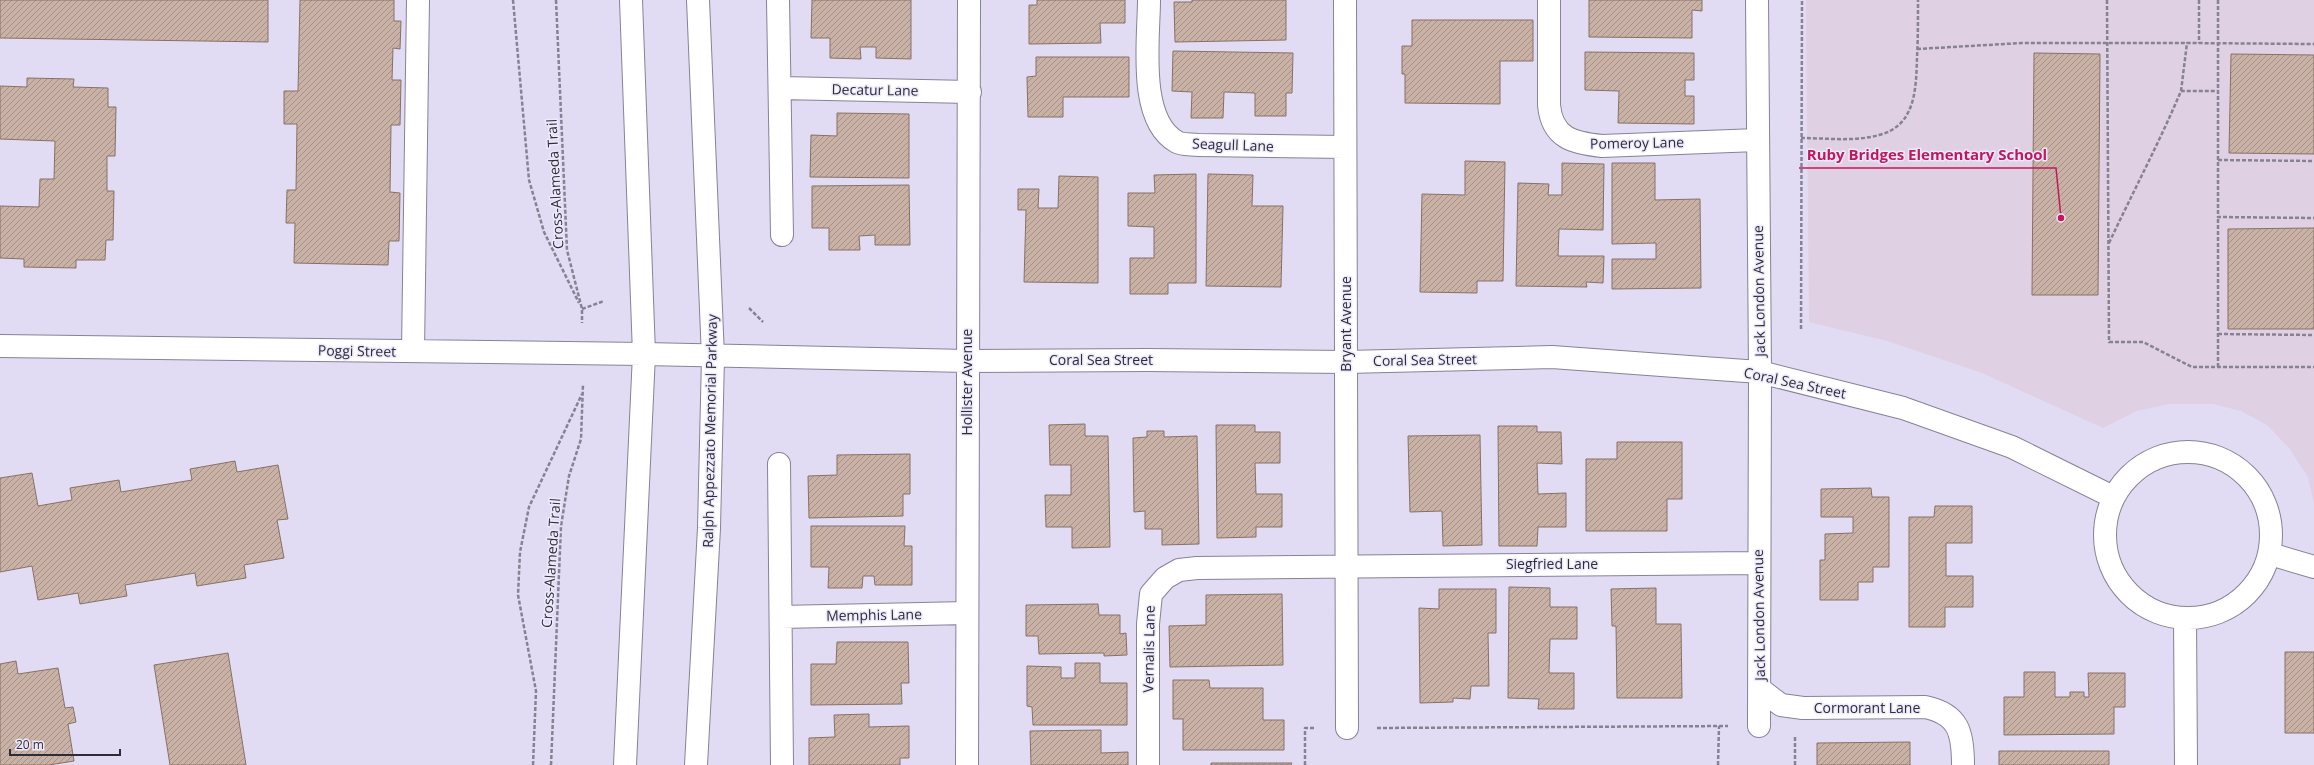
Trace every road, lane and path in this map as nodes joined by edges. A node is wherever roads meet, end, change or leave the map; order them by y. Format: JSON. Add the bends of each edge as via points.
{"nodes":[{"id":1,"x":418,"y":0,"type":"edge"},
{"id":2,"x":513,"y":0,"type":"edge"},
{"id":3,"x":556,"y":0,"type":"edge"},
{"id":4,"x":631,"y":0,"type":"edge"},
{"id":5,"x":698,"y":0,"type":"edge"},
{"id":6,"x":778,"y":0,"type":"edge"},
{"id":7,"x":968,"y":0,"type":"edge"},
{"id":8,"x":1148,"y":0,"type":"edge"},
{"id":9,"x":1345,"y":0,"type":"edge"},
{"id":10,"x":1549,"y":0,"type":"edge"},
{"id":11,"x":1757,"y":0,"type":"edge"},
{"id":12,"x":1802,"y":0,"type":"edge"},
{"id":13,"x":1918,"y":0,"type":"edge"},
{"id":14,"x":2107,"y":0,"type":"edge"},
{"id":15,"x":2198,"y":0,"type":"edge"},
{"id":16,"x":2218,"y":0,"type":"edge"},
{"id":17,"x":2107,"y":43,"type":"junction"},
{"id":18,"x":2187,"y":43,"type":"junction"},
{"id":19,"x":2199,"y":43,"type":"junction"},
{"id":20,"x":2218,"y":44,"type":"junction"},
{"id":21,"x":2314,"y":44,"type":"edge"},
{"id":22,"x":1917,"y":49,"type":"junction"},
{"id":23,"x":780,"y":88,"type":"junction"},
{"id":24,"x":2181,"y":91,"type":"junction"},
{"id":25,"x":2218,"y":91,"type":"junction"},
{"id":26,"x":970,"y":92,"type":"junction"},
{"id":27,"x":1801,"y":138,"type":"junction"},
{"id":28,"x":1757,"y":140,"type":"junction"},
{"id":29,"x":1345,"y":147,"type":"junction"},
{"id":30,"x":2218,"y":160,"type":"junction"},
{"id":31,"x":2314,"y":161,"type":"edge"},
{"id":32,"x":2218,"y":217,"type":"junction"},
{"id":33,"x":2314,"y":218,"type":"edge"},
{"id":34,"x":782,"y":235,"type":"dead end"},
{"id":35,"x":2108,"y":246,"type":"junction"},
{"id":36,"x":604,"y":301,"type":"dead end"},
{"id":37,"x":749,"y":308,"type":"dead end"},
{"id":38,"x":582,"y":309,"type":"junction"},
{"id":39,"x":763,"y":322,"type":"dead end"},
{"id":40,"x":1801,"y":329,"type":"dead end"},
{"id":41,"x":2218,"y":334,"type":"junction"},
{"id":42,"x":2314,"y":335,"type":"edge"},
{"id":43,"x":0,"y":346,"type":"edge"},
{"id":44,"x":413,"y":351,"type":"junction"},
{"id":45,"x":644,"y":354,"type":"junction"},
{"id":46,"x":713,"y":357,"type":"junction"},
{"id":47,"x":967,"y":361,"type":"junction"},
{"id":48,"x":1346,"y":362,"type":"junction"},
{"id":49,"x":2218,"y":367,"type":"junction"},
{"id":50,"x":2314,"y":367,"type":"edge"},
{"id":51,"x":1760,"y":372,"type":"junction"},
{"id":52,"x":779,"y":464,"type":"dead end"},
{"id":53,"x":2113,"y":498,"type":"junction"},
{"id":54,"x":2270,"y":554,"type":"junction"},
{"id":55,"x":1758,"y":563,"type":"junction"},
{"id":56,"x":1346,"y":566,"type":"junction"},
{"id":57,"x":2314,"y":567,"type":"edge"},
{"id":58,"x":967,"y":613,"type":"junction"},
{"id":59,"x":781,"y":617,"type":"junction"},
{"id":60,"x":2185,"y":619,"type":"junction"},
{"id":61,"x":1760,"y":689,"type":"junction"},
{"id":62,"x":1719,"y":726,"type":"junction"},
{"id":63,"x":1759,"y":726,"type":"junction"},
{"id":64,"x":1347,"y":728,"type":"junction"},
{"id":65,"x":533,"y":765,"type":"edge"},
{"id":66,"x":551,"y":765,"type":"edge"},
{"id":67,"x":625,"y":765,"type":"edge"},
{"id":68,"x":696,"y":765,"type":"edge"},
{"id":69,"x":782,"y":765,"type":"edge"},
{"id":70,"x":967,"y":765,"type":"edge"},
{"id":71,"x":1148,"y":765,"type":"edge"},
{"id":72,"x":1305,"y":765,"type":"edge"},
{"id":73,"x":1718,"y":765,"type":"edge"},
{"id":74,"x":1795,"y":765,"type":"edge"},
{"id":75,"x":1963,"y":765,"type":"edge"},
{"id":76,"x":2186,"y":765,"type":"edge"}],
"edges":[{"from":1,"to":44,"type":"street"},
{"from":2,"to":38,"type":"path","name":"Cross-Alameda Trail","via":[[529,180],[544,232]]},
{"from":3,"to":38,"type":"path","name":"Cross-Alameda Trail","via":[[567,250]]},
{"from":4,"to":45,"type":"street"},
{"from":5,"to":46,"type":"street","name":"Ralph Appezzato Memorial Parkway"},
{"from":6,"to":23,"type":"street"},
{"from":7,"to":26,"type":"street","name":"Hollister Avenue"},
{"from":8,"to":29,"type":"street","name":"Seagull Lane","via":[[1149,97],[1161,127],[1177,142],[1198,145]]},
{"from":9,"to":29,"type":"street","name":"Bryant Avenue"},
{"from":10,"to":28,"type":"street","name":"Pomeroy Lane","via":[[1549,105],[1551,120],[1561,135],[1579,144],[1602,146]]},
{"from":11,"to":28,"type":"street","name":"Jack London Avenue"},
{"from":12,"to":27,"type":"path"},
{"from":13,"to":22,"type":"path"},
{"from":14,"to":17,"type":"path"},
{"from":15,"to":19,"type":"path"},
{"from":16,"to":20,"type":"path"},
{"from":17,"to":18,"type":"path"},
{"from":17,"to":22,"type":"path","via":[[2022,43]]},
{"from":17,"to":35,"type":"path"},
{"from":18,"to":19,"type":"path"},
{"from":18,"to":24,"type":"path"},
{"from":19,"to":20,"type":"path"},
{"from":20,"to":21,"type":"path"},
{"from":20,"to":25,"type":"path"},
{"from":22,"to":27,"type":"path","via":[[1917,88],[1906,117],[1896,128],[1868,138]]},
{"from":23,"to":26,"type":"street","name":"Decatur Lane"},
{"from":23,"to":34,"type":"street"},
{"from":24,"to":25,"type":"path"},
{"from":24,"to":35,"type":"path","via":[[2157,148],[2136,184]]},
{"from":25,"to":30,"type":"path"},
{"from":26,"to":47,"type":"street","name":"Hollister Avenue"},
{"from":27,"to":40,"type":"path"},
{"from":28,"to":51,"type":"street","name":"Jack London Avenue"},
{"from":29,"to":48,"type":"street","name":"Bryant Avenue"},
{"from":30,"to":31,"type":"path"},
{"from":30,"to":32,"type":"path"},
{"from":32,"to":33,"type":"path"},
{"from":32,"to":41,"type":"path"},
{"from":35,"to":49,"type":"path","via":[[2109,342],[2144,342],[2192,367]]},
{"from":36,"to":38,"type":"path"},
{"from":37,"to":39,"type":"path"},
{"from":41,"to":42,"type":"path"},
{"from":41,"to":49,"type":"path"},
{"from":43,"to":44,"type":"street","name":"Poggi Street"},
{"from":44,"to":45,"type":"street","name":"Poggi Street"},
{"from":45,"to":46,"type":"street","name":"Poggi Street"},
{"from":45,"to":67,"type":"street"},
{"from":46,"to":47,"type":"street","name":"Coral Sea Street"},
{"from":46,"to":68,"type":"street","name":"Ralph Appezzato Memorial Parkway","via":[[709,528]]},
{"from":47,"to":48,"type":"street","name":"Coral Sea Street"},
{"from":47,"to":58,"type":"street","name":"Hollister Avenue"},
{"from":48,"to":51,"type":"street","name":"Coral Sea Street","via":[[1552,357]]},
{"from":48,"to":56,"type":"street","name":"Bryant Avenue"},
{"from":49,"to":50,"type":"path"},
{"from":51,"to":53,"type":"street","name":"Coral Sea Street","via":[[1903,408],[2012,447]]},
{"from":51,"to":55,"type":"street","name":"Jack London Avenue"},
{"from":52,"to":59,"type":"street"},
{"from":53,"to":54,"type":"street","via":[[2120,484],[2130,474],[2154,458],[2172,452],[2188,451],[2212,455],[2239,469],[2259,492],[2266,506],[2270,524]]},
{"from":53,"to":60,"type":"street","via":[[2104,528],[2108,560],[2123,588],[2144,606],[2168,617]]},
{"from":54,"to":57,"type":"street"},
{"from":54,"to":60,"type":"street","via":[[2254,586],[2234,605],[2219,613]]},
{"from":55,"to":56,"type":"street","name":"Siegfried Lane"},
{"from":55,"to":61,"type":"street","name":"Jack London Avenue"},
{"from":56,"to":64,"type":"street","name":"Bryant Avenue"},
{"from":56,"to":71,"type":"street","name":"Vernalis Lane","via":[[1197,568],[1179,570],[1165,578],[1151,594],[1148,624]]},
{"from":58,"to":59,"type":"street","name":"Memphis Lane"},
{"from":58,"to":70,"type":"street","name":"Hollister Avenue"},
{"from":59,"to":69,"type":"street"},
{"from":60,"to":76,"type":"street"},
{"from":61,"to":63,"type":"street","name":"Jack London Avenue"},
{"from":61,"to":75,"type":"street","name":"Cormorant Lane","via":[[1781,705],[1803,708],[1925,707],[1938,710],[1953,718],[1959,732]]},
{"from":62,"to":63,"type":"path"},
{"from":62,"to":64,"type":"path"},
{"from":62,"to":73,"type":"path"},
{"from":63,"to":74,"type":"path","via":[[1795,725]]},
{"from":64,"to":72,"type":"path","via":[[1305,728]]},
{"from":65,"to":66,"type":"path","name":"Cross-Alameda Trail","via":[[536,691],[518,595],[520,552],[529,507],[583,392],[581,438],[569,476],[561,526]]}]}
